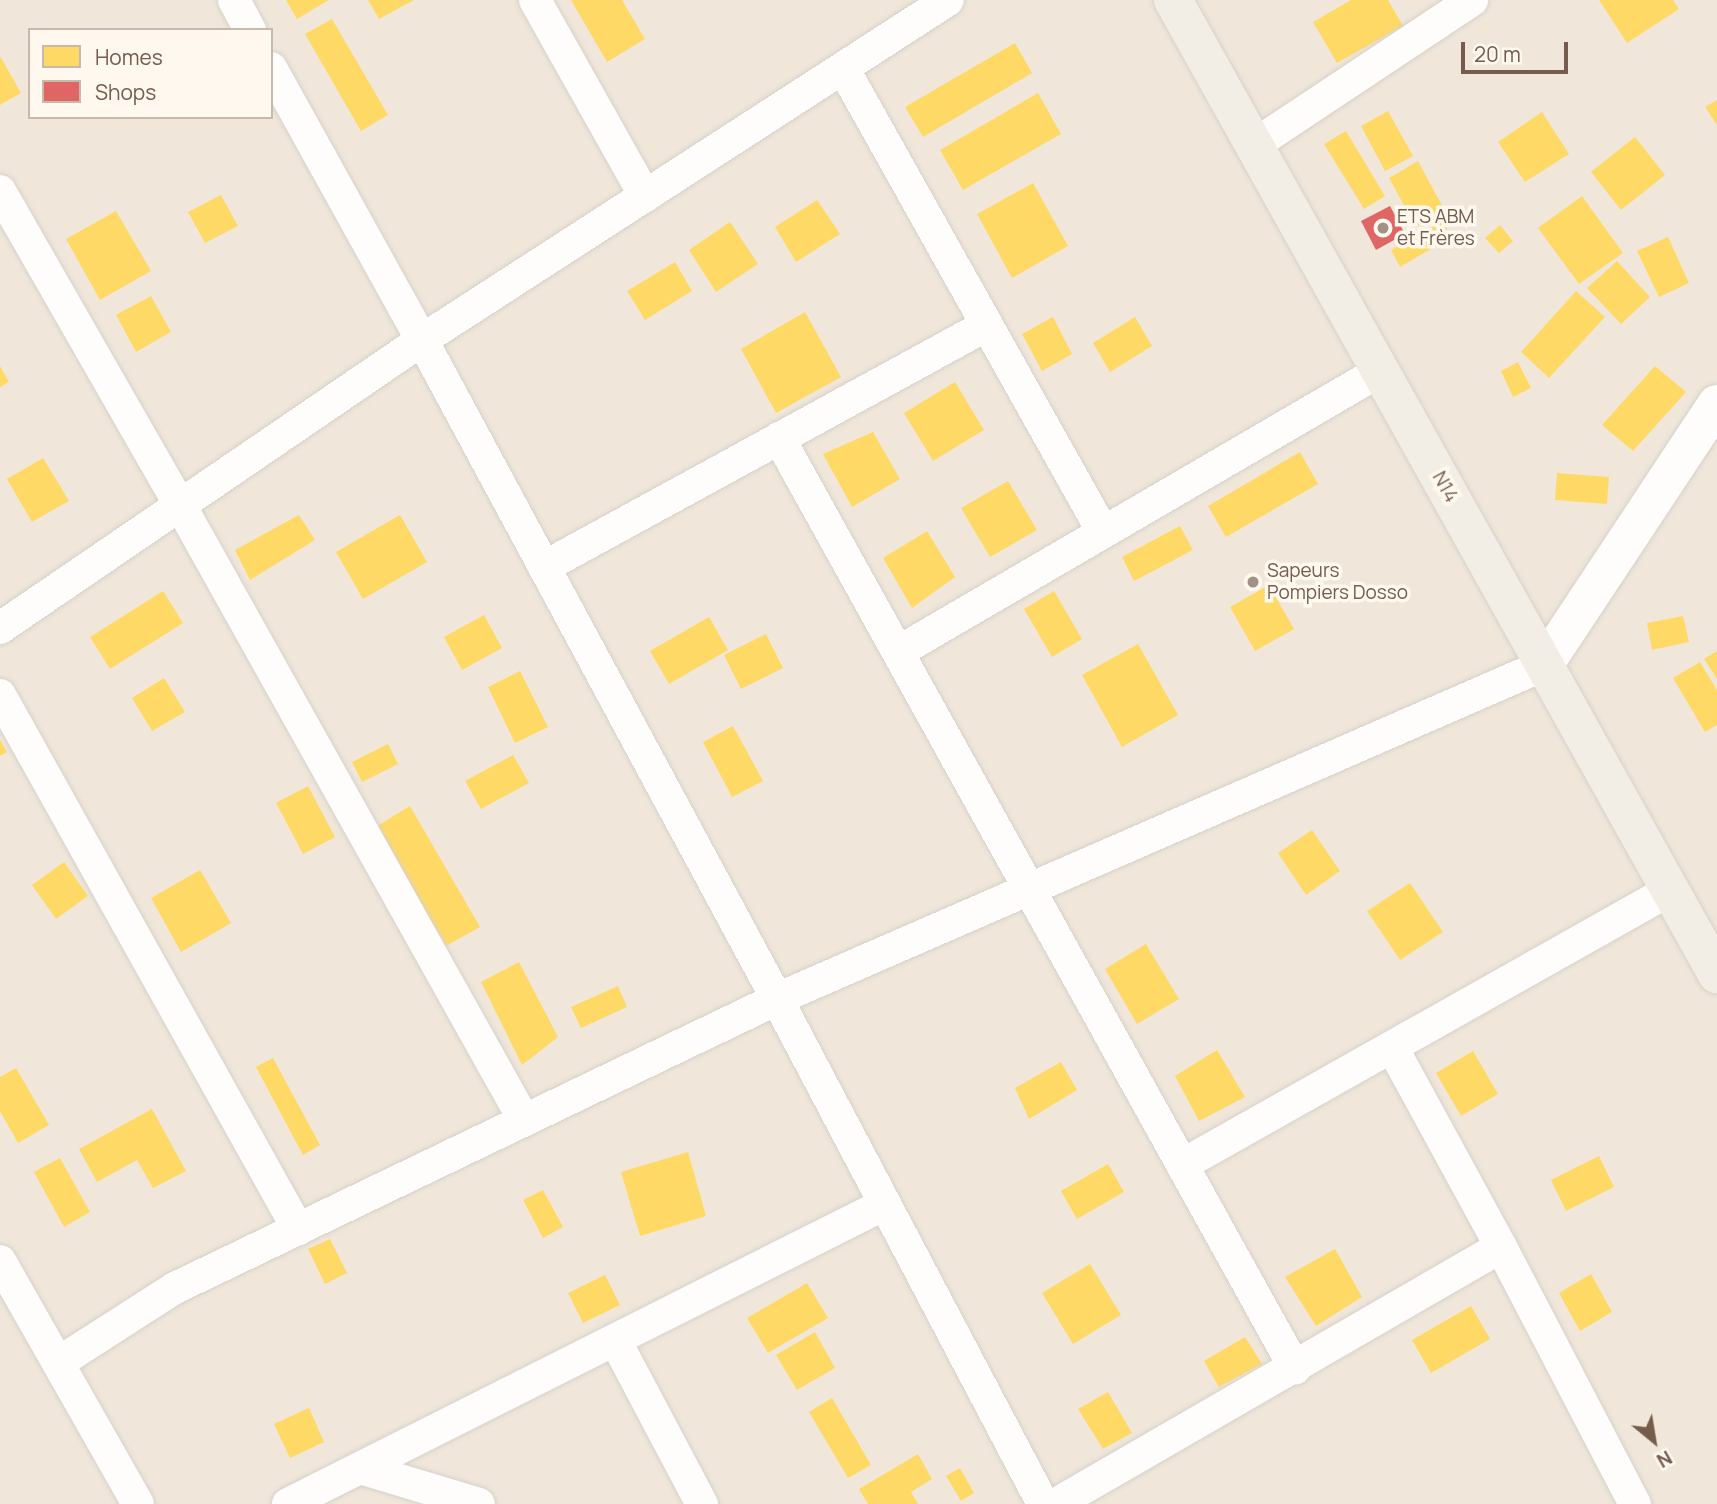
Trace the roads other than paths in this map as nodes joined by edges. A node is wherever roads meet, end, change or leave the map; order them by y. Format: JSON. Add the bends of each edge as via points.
{"nodes":[{"id":1,"x":234,"y":0,"type":"edge"},
{"id":2,"x":535,"y":0,"type":"edge"},
{"id":3,"x":948,"y":0,"type":"edge"},
{"id":4,"x":1173,"y":0,"type":"edge"},
{"id":5,"x":1472,"y":0,"type":"edge"},
{"id":6,"x":249,"y":28,"type":"edge"},
{"id":7,"x":843,"y":68,"type":"junction"},
{"id":8,"x":273,"y":72,"type":"edge"},
{"id":9,"x":1254,"y":145,"type":"junction"},
{"id":10,"x":0,"y":191,"type":"edge"},
{"id":11,"x":645,"y":196,"type":"junction"},
{"id":12,"x":987,"y":325,"type":"junction"},
{"id":13,"x":422,"y":340,"type":"junction"},
{"id":14,"x":1380,"y":371,"type":"junction"},
{"id":15,"x":1717,"y":404,"type":"edge"},
{"id":16,"x":779,"y":438,"type":"junction"},
{"id":17,"x":180,"y":505,"type":"junction"},
{"id":18,"x":1103,"y":533,"type":"junction"},
{"id":19,"x":544,"y":566,"type":"junction"},
{"id":20,"x":0,"y":628,"type":"edge"},
{"id":21,"x":898,"y":652,"type":"junction"},
{"id":22,"x":1544,"y":665,"type":"junction"},
{"id":23,"x":0,"y":695,"type":"edge"},
{"id":24,"x":1029,"y":889,"type":"junction"},
{"id":25,"x":1670,"y":890,"type":"junction"},
{"id":26,"x":1717,"y":974,"type":"edge"},
{"id":27,"x":777,"y":999,"type":"junction"},
{"id":28,"x":1392,"y":1047,"type":"junction"},
{"id":29,"x":524,"y":1121,"type":"junction"},
{"id":30,"x":1182,"y":1165,"type":"junction"},
{"id":31,"x":886,"y":1204,"type":"junction"},
{"id":32,"x":298,"y":1229,"type":"junction"},
{"id":33,"x":1501,"y":1247,"type":"junction"},
{"id":34,"x":0,"y":1261,"type":"edge"},
{"id":35,"x":615,"y":1340,"type":"junction"},
{"id":36,"x":58,"y":1363,"type":"junction"},
{"id":37,"x":1295,"y":1368,"type":"junction"},
{"id":38,"x":360,"y":1468,"type":"junction"},
{"id":39,"x":138,"y":1504,"type":"edge"},
{"id":40,"x":288,"y":1504,"type":"edge"},
{"id":41,"x":479,"y":1504,"type":"edge"},
{"id":42,"x":702,"y":1504,"type":"edge"},
{"id":43,"x":1043,"y":1504,"type":"edge"},
{"id":44,"x":1056,"y":1504,"type":"edge"},
{"id":45,"x":1635,"y":1504,"type":"edge"}],
"edges":[{"from":1,"to":6,"type":"street"},
{"from":2,"to":11,"type":"street"},
{"from":3,"to":7,"type":"street"},
{"from":4,"to":9,"type":"main road","name":"N14"},
{"from":5,"to":9,"type":"street"},
{"from":7,"to":11,"type":"street"},
{"from":7,"to":12,"type":"street"},
{"from":8,"to":13,"type":"street"},
{"from":9,"to":14,"type":"main road","name":"N14"},
{"from":10,"to":17,"type":"street"},
{"from":11,"to":13,"type":"street"},
{"from":12,"to":16,"type":"street"},
{"from":12,"to":18,"type":"street"},
{"from":13,"to":17,"type":"street"},
{"from":13,"to":19,"type":"street"},
{"from":14,"to":18,"type":"street"},
{"from":14,"to":22,"type":"main road","name":"N14"},
{"from":15,"to":22,"type":"street"},
{"from":16,"to":19,"type":"street"},
{"from":16,"to":21,"type":"street"},
{"from":17,"to":20,"type":"street"},
{"from":17,"to":29,"type":"street"},
{"from":18,"to":21,"type":"street"},
{"from":19,"to":27,"type":"street"},
{"from":21,"to":24,"type":"street"},
{"from":22,"to":24,"type":"street"},
{"from":22,"to":25,"type":"main road","name":"N14"},
{"from":23,"to":32,"type":"street"},
{"from":24,"to":27,"type":"street"},
{"from":24,"to":30,"type":"street"},
{"from":25,"to":26,"type":"main road","name":"N14"},
{"from":25,"to":28,"type":"street"},
{"from":27,"to":29,"type":"street"},
{"from":27,"to":31,"type":"street"},
{"from":28,"to":30,"type":"street"},
{"from":28,"to":33,"type":"street"},
{"from":29,"to":32,"type":"street"},
{"from":30,"to":37,"type":"street"},
{"from":31,"to":35,"type":"street"},
{"from":31,"to":43,"type":"street"},
{"from":32,"to":36,"type":"street","via":[[175,1288]]},
{"from":33,"to":37,"type":"street"},
{"from":33,"to":45,"type":"street"},
{"from":34,"to":36,"type":"street"},
{"from":35,"to":38,"type":"street"},
{"from":35,"to":42,"type":"street"},
{"from":36,"to":39,"type":"street"},
{"from":37,"to":44,"type":"street"},
{"from":38,"to":40,"type":"street"},
{"from":38,"to":41,"type":"street"}]}
